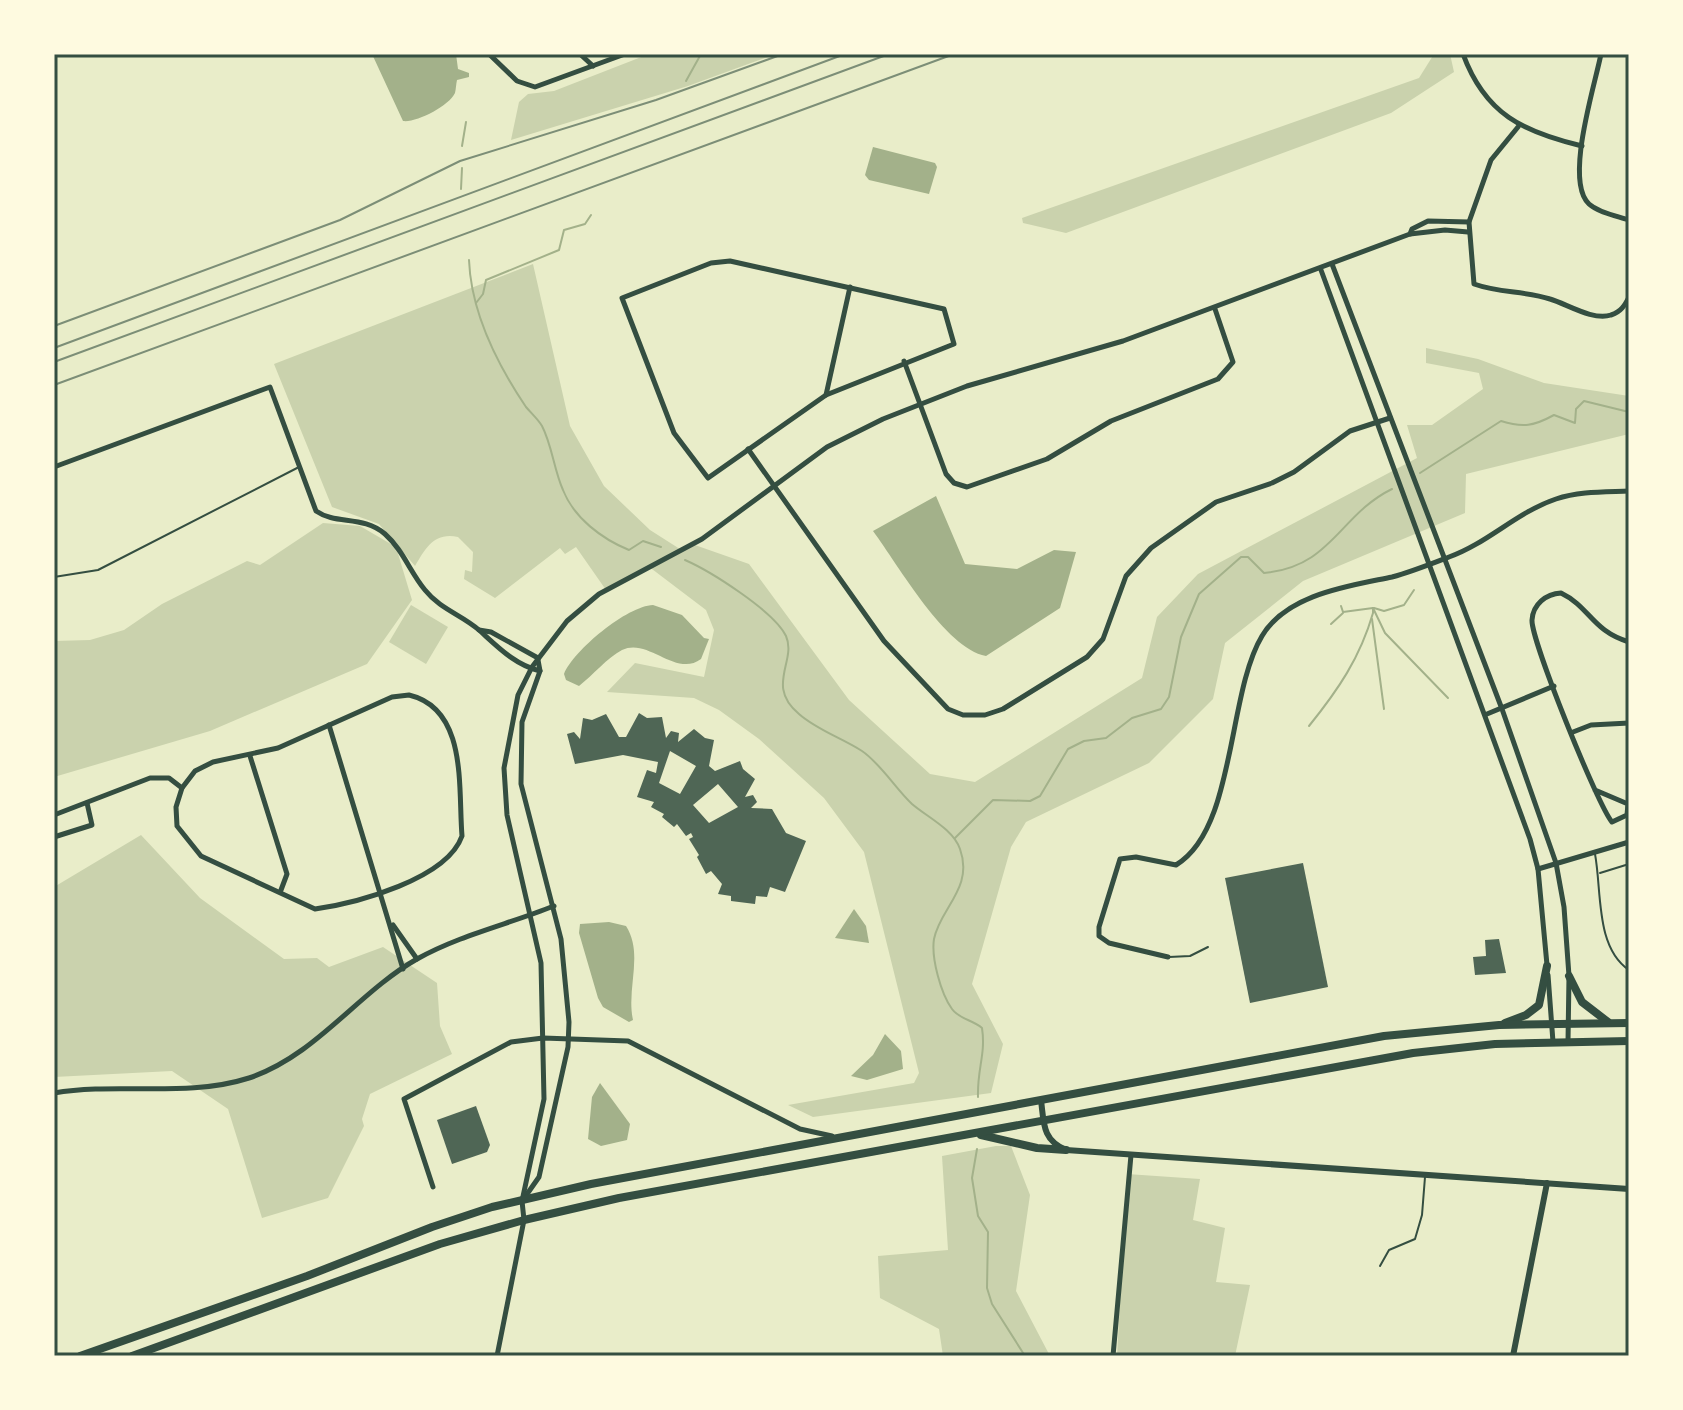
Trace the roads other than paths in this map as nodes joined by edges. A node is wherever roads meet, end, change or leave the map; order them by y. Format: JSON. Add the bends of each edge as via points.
{"nodes":[{"id":1,"x":489,"y":54,"type":"edge"},
{"id":2,"x":580,"y":54,"type":"edge"},
{"id":3,"x":625,"y":54,"type":"edge"},
{"id":4,"x":1463,"y":54,"type":"edge"},
{"id":5,"x":1601,"y":54,"type":"edge"},
{"id":6,"x":593,"y":66,"type":"junction"},
{"id":7,"x":1518,"y":127,"type":"junction"},
{"id":8,"x":1582,"y":146,"type":"junction"},
{"id":9,"x":1629,"y":220,"type":"edge"},
{"id":10,"x":1469,"y":222,"type":"junction"},
{"id":11,"x":1468,"y":232,"type":"junction"},
{"id":12,"x":1410,"y":234,"type":"junction"},
{"id":13,"x":1332,"y":264,"type":"junction"},
{"id":14,"x":1321,"y":270,"type":"junction"},
{"id":15,"x":850,"y":287,"type":"junction"},
{"id":16,"x":1629,"y":297,"type":"edge"},
{"id":17,"x":1215,"y":309,"type":"junction"},
{"id":18,"x":904,"y":361,"type":"junction"},
{"id":19,"x":826,"y":395,"type":"junction"},
{"id":20,"x":920,"y":403,"type":"junction"},
{"id":21,"x":1390,"y":418,"type":"junction"},
{"id":22,"x":1378,"y":422,"type":"junction"},
{"id":23,"x":748,"y":449,"type":"junction"},
{"id":24,"x":299,"y":466,"type":"junction"},
{"id":25,"x":54,"y":467,"type":"edge"},
{"id":26,"x":777,"y":485,"type":"junction"},
{"id":27,"x":1629,"y":491,"type":"edge"},
{"id":28,"x":1442,"y":560,"type":"junction"},
{"id":29,"x":1430,"y":563,"type":"junction"},
{"id":30,"x":54,"y":577,"type":"edge"},
{"id":31,"x":478,"y":629,"type":"junction"},
{"id":32,"x":1629,"y":642,"type":"edge"},
{"id":33,"x":538,"y":658,"type":"junction"},
{"id":34,"x":531,"y":669,"type":"junction"},
{"id":35,"x":540,"y":671,"type":"junction"},
{"id":36,"x":1554,"y":686,"type":"junction"},
{"id":37,"x":1502,"y":709,"type":"junction"},
{"id":38,"x":1487,"y":714,"type":"junction"},
{"id":39,"x":1629,"y":723,"type":"edge"},
{"id":40,"x":329,"y":725,"type":"junction"},
{"id":41,"x":1573,"y":732,"type":"junction"},
{"id":42,"x":250,"y":756,"type":"junction"},
{"id":43,"x":182,"y":788,"type":"junction"},
{"id":44,"x":1595,"y":790,"type":"junction"},
{"id":45,"x":87,"y":802,"type":"junction"},
{"id":46,"x":54,"y":815,"type":"edge"},
{"id":47,"x":54,"y":837,"type":"edge"},
{"id":48,"x":1629,"y":842,"type":"edge"},
{"id":49,"x":1595,"y":853,"type":"junction"},
{"id":50,"x":1556,"y":863,"type":"junction"},
{"id":51,"x":1629,"y":864,"type":"edge"},
{"id":52,"x":1538,"y":869,"type":"junction"},
{"id":53,"x":1599,"y":873,"type":"junction"},
{"id":54,"x":281,"y":890,"type":"junction"},
{"id":55,"x":382,"y":890,"type":"junction"},
{"id":56,"x":554,"y":906,"type":"junction"},
{"id":57,"x":531,"y":915,"type":"junction"},
{"id":58,"x":393,"y":924,"type":"junction"},
{"id":59,"x":1208,"y":947,"type":"dead end"},
{"id":60,"x":1168,"y":957,"type":"joint"},
{"id":61,"x":417,"y":959,"type":"junction"},
{"id":62,"x":1547,"y":966,"type":"junction"},
{"id":63,"x":403,"y":969,"type":"junction"},
{"id":64,"x":1629,"y":970,"type":"edge"},
{"id":65,"x":1569,"y":976,"type":"junction"},
{"id":66,"x":1608,"y":1023,"type":"junction"},
{"id":67,"x":1629,"y":1023,"type":"edge"},
{"id":68,"x":1499,"y":1025,"type":"junction"},
{"id":69,"x":1568,"y":1025,"type":"junction"},
{"id":70,"x":1552,"y":1026,"type":"junction"},
{"id":71,"x":543,"y":1038,"type":"junction"},
{"id":72,"x":568,"y":1038,"type":"junction"},
{"id":73,"x":1629,"y":1041,"type":"edge"},
{"id":74,"x":1553,"y":1042,"type":"junction"},
{"id":75,"x":1568,"y":1042,"type":"junction"},
{"id":76,"x":54,"y":1093,"type":"edge"},
{"id":77,"x":1041,"y":1100,"type":"junction"},
{"id":78,"x":1044,"y":1121,"type":"junction"},
{"id":79,"x":972,"y":1134,"type":"junction"},
{"id":80,"x":841,"y":1138,"type":"junction"},
{"id":81,"x":1066,"y":1150,"type":"junction"},
{"id":82,"x":1131,"y":1155,"type":"junction"},
{"id":83,"x":1425,"y":1176,"type":"junction"},
{"id":84,"x":1547,"y":1183,"type":"junction"},
{"id":85,"x":433,"y":1187,"type":"dead end"},
{"id":86,"x":1629,"y":1189,"type":"edge"},
{"id":87,"x":522,"y":1201,"type":"junction"},
{"id":88,"x":524,"y":1220,"type":"junction"},
{"id":89,"x":1380,"y":1266,"type":"dead end"},
{"id":90,"x":83,"y":1355,"type":"edge"},
{"id":91,"x":132,"y":1356,"type":"edge"},
{"id":92,"x":497,"y":1356,"type":"edge"},
{"id":93,"x":1113,"y":1356,"type":"edge"},
{"id":94,"x":1513,"y":1356,"type":"edge"}],
"edges":[{"from":1,"to":6,"type":"street","via":[[520,83],[543,85]]},
{"from":2,"to":6,"type":"street"},
{"from":3,"to":6,"type":"street"},
{"from":4,"to":7,"type":"street","via":[[1473,81]]},
{"from":5,"to":8,"type":"street"},
{"from":7,"to":8,"type":"street"},
{"from":7,"to":10,"type":"street","via":[[1491,160]]},
{"from":8,"to":9,"type":"street","via":[[1578,188],[1589,204]]},
{"from":10,"to":11,"type":"street"},
{"from":10,"to":12,"type":"street","via":[[1428,221]]},
{"from":11,"to":12,"type":"street"},
{"from":11,"to":16,"type":"street","via":[[1474,284],[1610,316]]},
{"from":12,"to":13,"type":"street"},
{"from":13,"to":14,"type":"street"},
{"from":13,"to":21,"type":"street"},
{"from":14,"to":17,"type":"street"},
{"from":14,"to":22,"type":"street"},
{"from":15,"to":18,"type":"street","via":[[944,309],[954,344]]},
{"from":15,"to":19,"type":"street"},
{"from":15,"to":23,"type":"street","via":[[730,261],[711,263],[622,298],[674,433],[708,478]]},
{"from":17,"to":20,"type":"street"},
{"from":17,"to":20,"type":"street","via":[[1233,362],[1226,373],[1111,421],[1047,459],[988,481],[967,487],[946,474]]},
{"from":18,"to":19,"type":"street"},
{"from":18,"to":20,"type":"street"},
{"from":19,"to":23,"type":"street"},
{"from":20,"to":26,"type":"street","via":[[827,447]]},
{"from":21,"to":22,"type":"street"},
{"from":21,"to":28,"type":"street"},
{"from":22,"to":26,"type":"street","via":[[1350,431],[1272,483],[1216,502],[1151,548],[1126,576],[1103,639],[1087,657],[985,715],[963,715],[934,696],[862,612]]},
{"from":22,"to":29,"type":"street"},
{"from":23,"to":26,"type":"street"},
{"from":24,"to":25,"type":"street","via":[[270,387]]},
{"from":24,"to":30,"type":"lane","via":[[98,570]]},
{"from":24,"to":31,"type":"street","via":[[316,511],[383,533],[442,608]]},
{"from":26,"to":33,"type":"street","via":[[702,539],[599,594],[567,621]]},
{"from":27,"to":28,"type":"street","via":[[1558,498]]},
{"from":28,"to":29,"type":"street"},
{"from":28,"to":37,"type":"street"},
{"from":29,"to":38,"type":"street"},
{"from":29,"to":60,"type":"street","via":[[1321,592],[1273,622],[1262,635],[1204,836],[1192,855],[1176,865],[1120,859],[1099,927],[1099,936],[1109,943]]},
{"from":31,"to":33,"type":"street"},
{"from":31,"to":34,"type":"street"},
{"from":32,"to":36,"type":"street","via":[[1605,633],[1569,597],[1546,597],[1534,610],[1533,628]]},
{"from":33,"to":34,"type":"street"},
{"from":33,"to":35,"type":"street"},
{"from":34,"to":35,"type":"street"},
{"from":34,"to":57,"type":"street","via":[[518,695],[504,768],[507,815]]},
{"from":35,"to":56,"type":"street","via":[[522,722],[521,784]]},
{"from":36,"to":37,"type":"street"},
{"from":36,"to":41,"type":"street"},
{"from":37,"to":38,"type":"street"},
{"from":37,"to":50,"type":"street"},
{"from":38,"to":52,"type":"street"},
{"from":39,"to":41,"type":"street","via":[[1591,725]]},
{"from":40,"to":42,"type":"street"},
{"from":40,"to":55,"type":"street"},
{"from":40,"to":55,"type":"street","via":[[392,697],[409,695],[441,711],[454,738],[462,836],[458,849],[433,872]]},
{"from":41,"to":44,"type":"street"},
{"from":42,"to":43,"type":"street","via":[[213,762],[195,771]]},
{"from":42,"to":54,"type":"street","via":[[287,874]]},
{"from":43,"to":45,"type":"street","via":[[169,778],[150,778]]},
{"from":43,"to":54,"type":"street","via":[[177,826],[185,840],[201,856]]},
{"from":44,"to":44,"type":"street","via":[[1612,822],[1627,815],[1628,804]]},
{"from":45,"to":46,"type":"street"},
{"from":45,"to":47,"type":"street","via":[[92,825]]},
{"from":48,"to":49,"type":"street"},
{"from":49,"to":50,"type":"street"},
{"from":49,"to":53,"type":"lane"},
{"from":50,"to":52,"type":"street"},
{"from":50,"to":65,"type":"street"},
{"from":51,"to":53,"type":"lane"},
{"from":52,"to":62,"type":"street"},
{"from":53,"to":64,"type":"lane","via":[[1607,943]]},
{"from":54,"to":55,"type":"street","via":[[315,909]]},
{"from":55,"to":58,"type":"street"},
{"from":56,"to":57,"type":"street"},
{"from":56,"to":72,"type":"street"},
{"from":57,"to":61,"type":"street"},
{"from":57,"to":71,"type":"street","via":[[541,963]]},
{"from":58,"to":61,"type":"street"},
{"from":58,"to":63,"type":"street","via":[[391,936]]},
{"from":59,"to":60,"type":"lane","via":[[1190,956]]},
{"from":61,"to":63,"type":"street"},
{"from":62,"to":68,"type":"highway","via":[[1539,1005]]},
{"from":62,"to":70,"type":"street"},
{"from":63,"to":76,"type":"street","via":[[276,1068],[200,1086]]},
{"from":65,"to":66,"type":"highway","via":[[1582,1002]]},
{"from":65,"to":69,"type":"street"},
{"from":66,"to":67,"type":"highway"},
{"from":66,"to":69,"type":"highway"},
{"from":68,"to":70,"type":"highway"},
{"from":68,"to":77,"type":"highway","via":[[1368,1040]]},
{"from":69,"to":70,"type":"highway"},
{"from":69,"to":75,"type":"street"},
{"from":70,"to":74,"type":"street"},
{"from":71,"to":72,"type":"street"},
{"from":71,"to":85,"type":"street","via":[[498,1047],[404,1099]]},
{"from":71,"to":87,"type":"street","via":[[544,1099]]},
{"from":72,"to":80,"type":"street","via":[[628,1041],[800,1129]]},
{"from":72,"to":87,"type":"street","via":[[539,1177]]},
{"from":73,"to":75,"type":"highway"},
{"from":74,"to":75,"type":"highway"},
{"from":74,"to":78,"type":"highway","via":[[1413,1053]]},
{"from":77,"to":78,"type":"street"},
{"from":77,"to":80,"type":"highway"},
{"from":78,"to":79,"type":"highway"},
{"from":78,"to":81,"type":"street","via":[[1051,1144]]},
{"from":79,"to":81,"type":"highway"},
{"from":79,"to":88,"type":"highway"},
{"from":80,"to":87,"type":"highway"},
{"from":81,"to":82,"type":"street"},
{"from":82,"to":83,"type":"street"},
{"from":82,"to":93,"type":"street"},
{"from":83,"to":84,"type":"street"},
{"from":83,"to":89,"type":"lane","via":[[1415,1239],[1389,1250]]},
{"from":84,"to":86,"type":"street"},
{"from":84,"to":94,"type":"street"},
{"from":87,"to":88,"type":"street"},
{"from":87,"to":90,"type":"highway","via":[[432,1227]]},
{"from":88,"to":91,"type":"highway","via":[[440,1244]]},
{"from":88,"to":92,"type":"street"}]}
